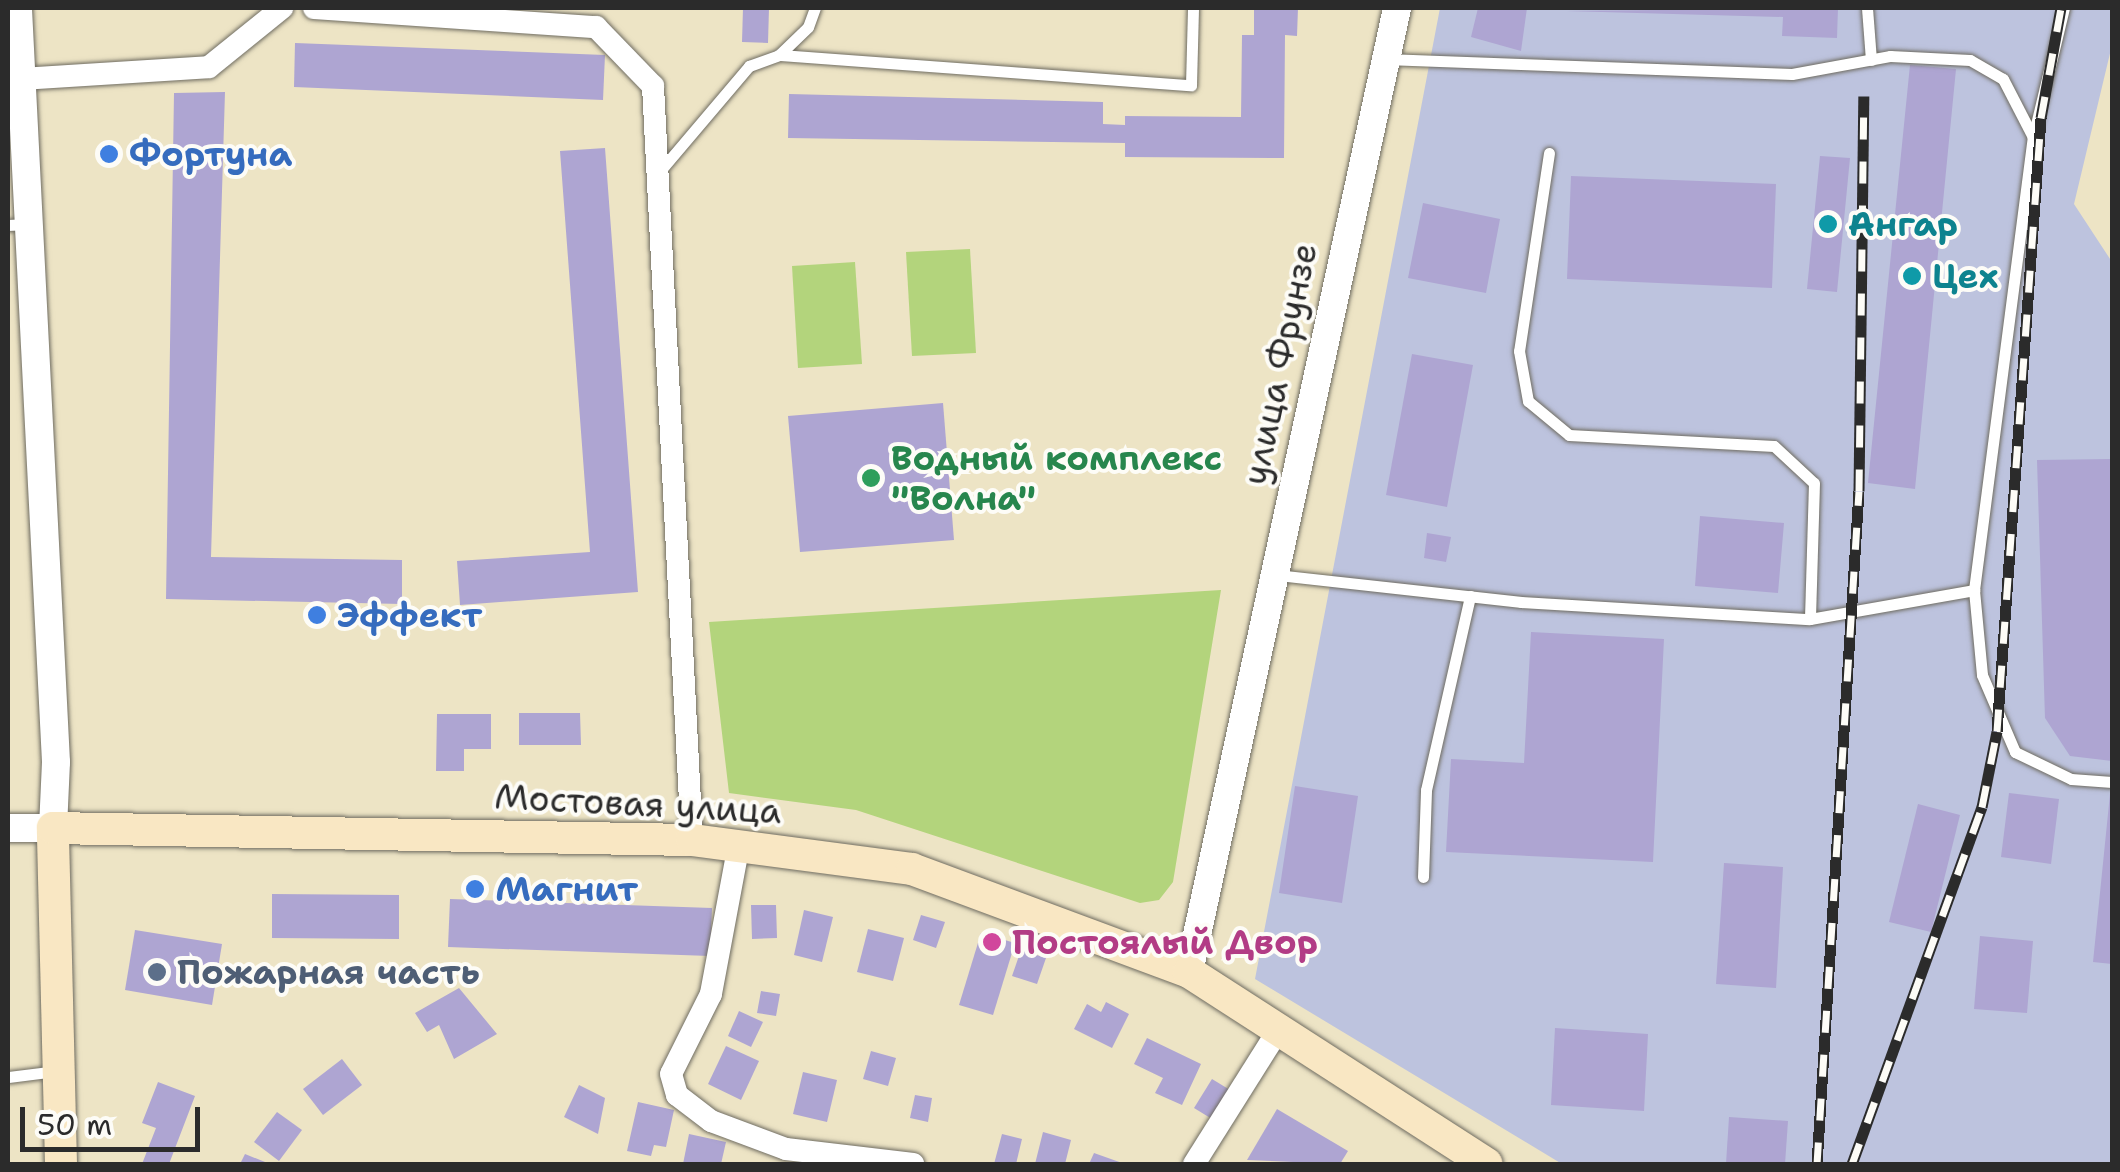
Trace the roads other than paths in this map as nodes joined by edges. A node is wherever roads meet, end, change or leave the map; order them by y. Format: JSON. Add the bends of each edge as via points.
{"nodes":[{"id":1,"x":18,"y":8,"type":"edge"},
{"id":2,"x":282,"y":8,"type":"edge"},
{"id":3,"x":314,"y":8,"type":"edge"},
{"id":4,"x":815,"y":8,"type":"edge"},
{"id":5,"x":1193,"y":8,"type":"edge"},
{"id":6,"x":1397,"y":8,"type":"edge"},
{"id":7,"x":1868,"y":8,"type":"edge"},
{"id":8,"x":2064,"y":8,"type":"edge"},
{"id":9,"x":589,"y":17,"type":"edge"},
{"id":10,"x":778,"y":55,"type":"junction"},
{"id":11,"x":1386,"y":60,"type":"junction"},
{"id":12,"x":1871,"y":60,"type":"junction"},
{"id":13,"x":20,"y":78,"type":"junction"},
{"id":14,"x":2033,"y":137,"type":"junction"},
{"id":15,"x":1549,"y":153,"type":"dead end"},
{"id":16,"x":660,"y":172,"type":"junction"},
{"id":17,"x":18,"y":224,"type":"edge"},
{"id":18,"x":1272,"y":574,"type":"junction"},
{"id":19,"x":1974,"y":590,"type":"junction"},
{"id":20,"x":1470,"y":596,"type":"junction"},
{"id":21,"x":1810,"y":619,"type":"junction"},
{"id":22,"x":2112,"y":782,"type":"edge"},
{"id":23,"x":8,"y":828,"type":"edge"},
{"id":24,"x":53,"y":828,"type":"junction"},
{"id":25,"x":692,"y":840,"type":"junction"},
{"id":26,"x":739,"y":844,"type":"junction"},
{"id":27,"x":1423,"y":877,"type":"dead end"},
{"id":28,"x":1189,"y":972,"type":"junction"},
{"id":29,"x":1276,"y":1034,"type":"junction"},
{"id":30,"x":60,"y":1071,"type":"junction"},
{"id":31,"x":8,"y":1077,"type":"edge"},
{"id":32,"x":61,"y":1164,"type":"edge"},
{"id":33,"x":914,"y":1164,"type":"edge"},
{"id":34,"x":1194,"y":1164,"type":"edge"},
{"id":35,"x":1487,"y":1164,"type":"edge"}],
"edges":[{"from":1,"to":13,"type":"street"},
{"from":2,"to":13,"type":"street","via":[[209,66]]},
{"from":3,"to":9,"type":"street"},
{"from":4,"to":10,"type":"lane"},
{"from":5,"to":10,"type":"lane","via":[[1192,86]]},
{"from":6,"to":11,"type":"street","name":"улица Фрунзе"},
{"from":7,"to":12,"type":"lane"},
{"from":8,"to":14,"type":"lane"},
{"from":9,"to":16,"type":"street","via":[[653,86]]},
{"from":10,"to":16,"type":"lane","via":[[749,66]]},
{"from":11,"to":12,"type":"lane","via":[[1792,74]]},
{"from":11,"to":18,"type":"street","name":"улица Фрунзе"},
{"from":12,"to":14,"type":"lane","via":[[1970,60],[2003,79]]},
{"from":13,"to":17,"type":"street"},
{"from":14,"to":19,"type":"lane"},
{"from":15,"to":21,"type":"lane","via":[[1519,351],[1528,401],[1569,434],[1774,446],[1814,483]]},
{"from":16,"to":25,"type":"street"},
{"from":17,"to":24,"type":"street"},
{"from":18,"to":20,"type":"lane"},
{"from":18,"to":28,"type":"street","name":"улица Фрунзе"},
{"from":19,"to":21,"type":"lane"},
{"from":19,"to":22,"type":"lane","via":[[1982,675],[2015,752],[2071,779]]},
{"from":20,"to":21,"type":"lane"},
{"from":20,"to":27,"type":"lane","via":[[1426,790]]},
{"from":23,"to":24,"type":"street","name":"Мостовая улица"},
{"from":24,"to":25,"type":"main road","name":"Мостовая улица"},
{"from":24,"to":30,"type":"main road"},
{"from":25,"to":26,"type":"main road","name":"Мостовая улица"},
{"from":26,"to":28,"type":"main road","name":"Мостовая улица","via":[[912,869]]},
{"from":26,"to":33,"type":"street","via":[[711,994],[672,1074],[676,1095],[711,1121],[786,1150]]},
{"from":28,"to":29,"type":"main road","name":"Мостовая улица"},
{"from":29,"to":34,"type":"street"},
{"from":29,"to":35,"type":"main road","name":"Мостовая улица"},
{"from":30,"to":31,"type":"lane"},
{"from":30,"to":32,"type":"main road"}]}
